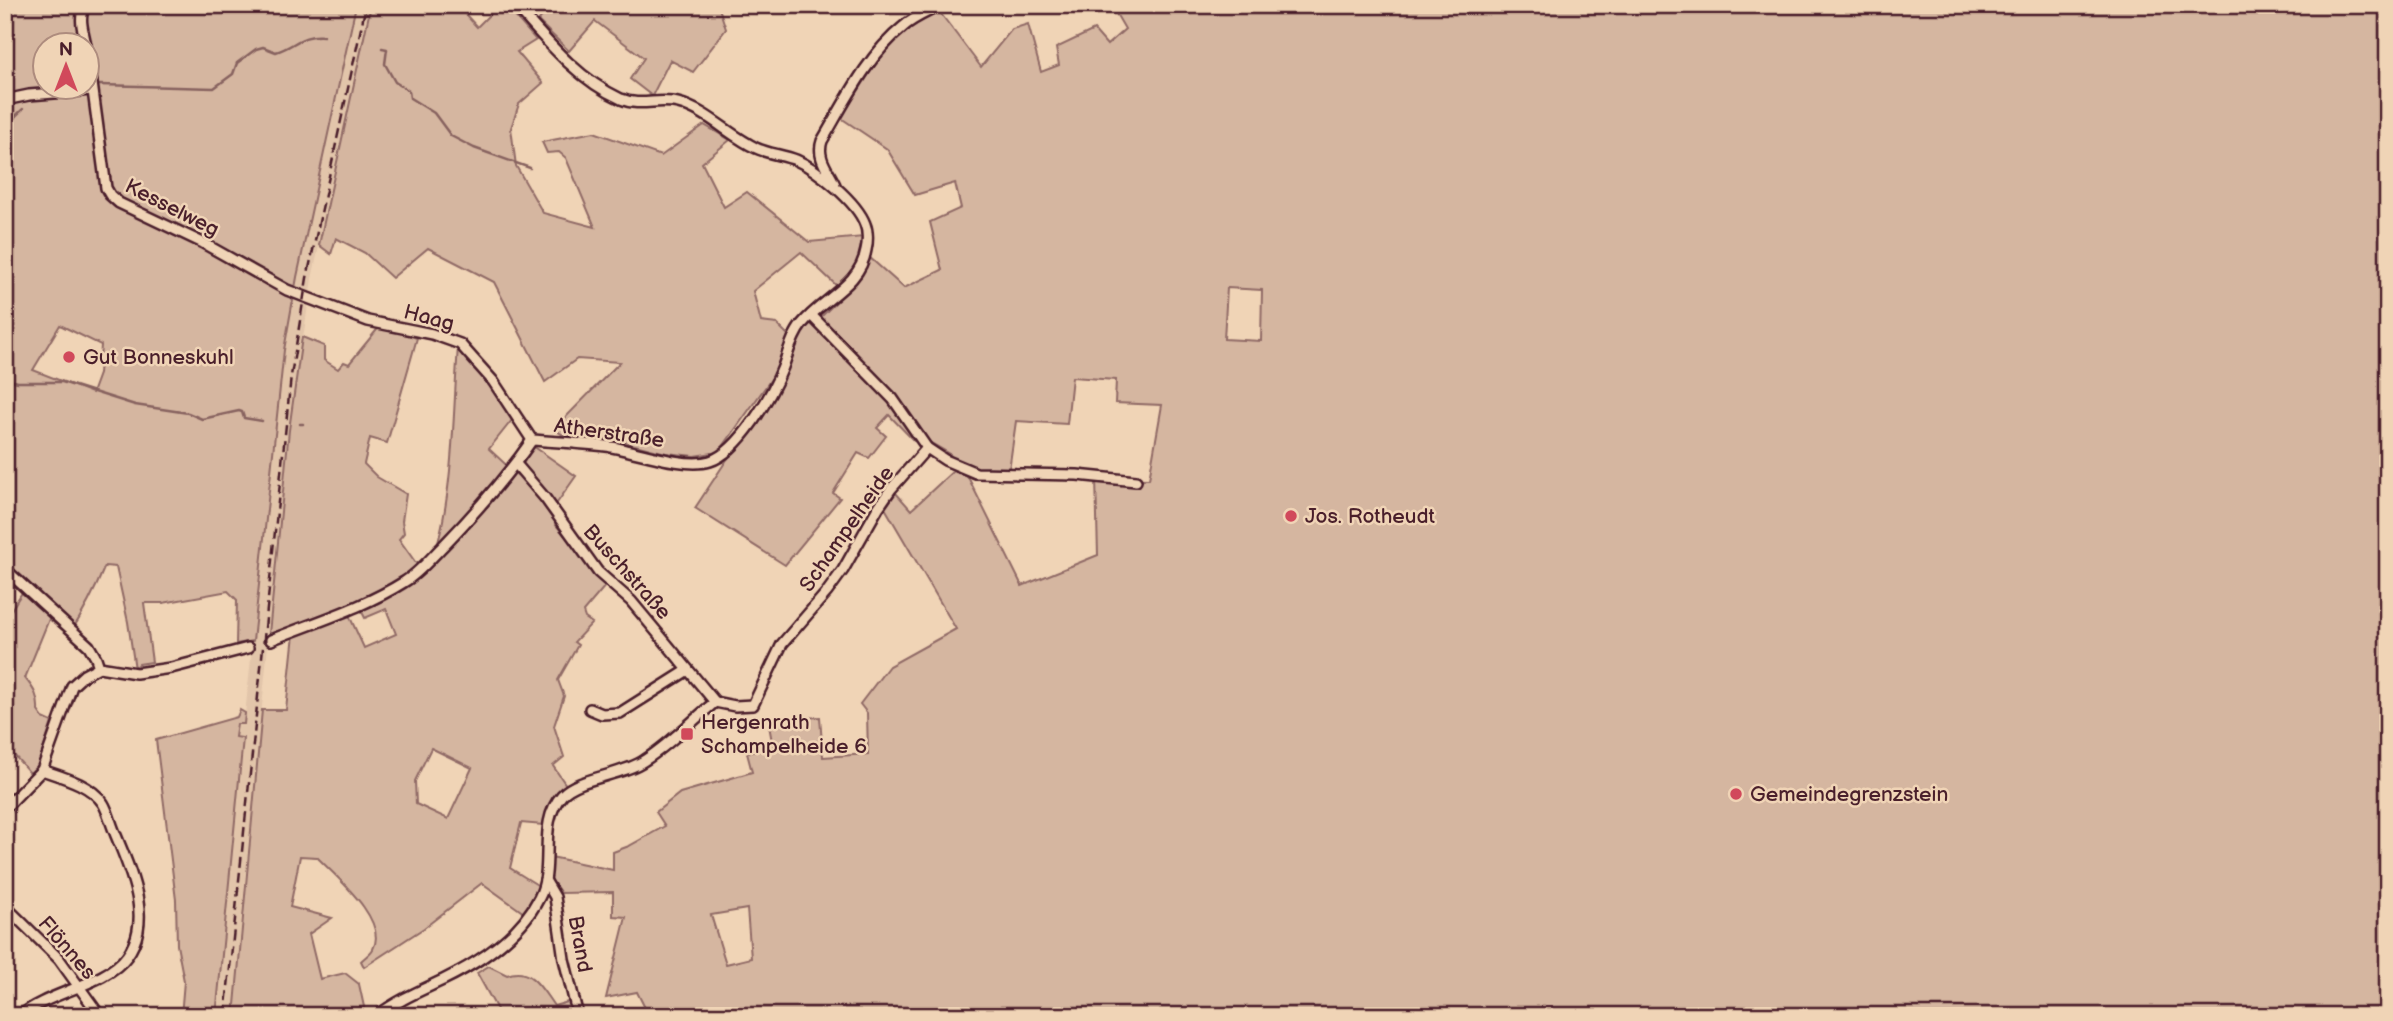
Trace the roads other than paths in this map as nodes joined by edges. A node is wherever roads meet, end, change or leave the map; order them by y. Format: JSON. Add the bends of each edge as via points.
{"nodes":[{"id":1,"x":86,"y":5,"type":"edge"},
{"id":2,"x":515,"y":5,"type":"edge"},
{"id":3,"x":941,"y":5,"type":"edge"},
{"id":4,"x":82,"y":32,"type":"edge"},
{"id":5,"x":32,"y":95,"type":"edge"},
{"id":6,"x":5,"y":100,"type":"edge"},
{"id":7,"x":94,"y":102,"type":"edge"},
{"id":8,"x":836,"y":189,"type":"junction"},
{"id":9,"x":314,"y":300,"type":"joint"},
{"id":10,"x":811,"y":315,"type":"junction"},
{"id":11,"x":532,"y":440,"type":"junction"},
{"id":12,"x":927,"y":448,"type":"junction"},
{"id":13,"x":516,"y":464,"type":"junction"},
{"id":14,"x":1136,"y":481,"type":"dead end"},
{"id":15,"x":5,"y":569,"type":"edge"},
{"id":16,"x":271,"y":640,"type":"dead end"},
{"id":17,"x":248,"y":648,"type":"dead end"},
{"id":18,"x":99,"y":667,"type":"junction"},
{"id":19,"x":688,"y":670,"type":"junction"},
{"id":20,"x":715,"y":702,"type":"junction"},
{"id":21,"x":590,"y":709,"type":"dead end"},
{"id":22,"x":42,"y":770,"type":"junction"},
{"id":23,"x":5,"y":808,"type":"edge"},
{"id":24,"x":544,"y":880,"type":"junction"},
{"id":25,"x":5,"y":906,"type":"edge"},
{"id":26,"x":80,"y":986,"type":"junction"},
{"id":27,"x":20,"y":1016,"type":"edge"},
{"id":28,"x":100,"y":1016,"type":"edge"},
{"id":29,"x":377,"y":1016,"type":"edge"},
{"id":30,"x":578,"y":1016,"type":"edge"}],
"edges":[{"from":1,"to":4,"type":"street","via":[[80,22]]},
{"from":2,"to":8,"type":"street","via":[[557,51],[606,91],[641,104],[678,103],[756,148],[810,168]]},
{"from":3,"to":8,"type":"street","via":[[902,27],[873,58],[822,141],[820,158]]},
{"from":5,"to":6,"type":"street"},
{"from":7,"to":9,"type":"street","name":"Kesselweg","via":[[110,195]]},
{"from":8,"to":10,"type":"street","name":"Atherstraße","via":[[865,224],[866,251],[845,287]]},
{"from":9,"to":11,"type":"street","name":"Haag","via":[[368,321],[460,344],[493,381]]},
{"from":10,"to":11,"type":"street","name":"Atherstraße","via":[[794,336],[771,393],[732,447],[718,458],[695,463],[606,446]]},
{"from":10,"to":12,"type":"street","via":[[893,399]]},
{"from":11,"to":13,"type":"street","name":"Atherstraße"},
{"from":12,"to":14,"type":"street","via":[[976,473]]},
{"from":12,"to":20,"type":"street","name":"Schampelheide","via":[[878,508],[827,592],[782,644],[753,705]]},
{"from":13,"to":16,"type":"street","name":"Atherstraße","via":[[482,506],[407,580],[354,608]]},
{"from":13,"to":19,"type":"street","name":"Buschstraße","via":[[598,572],[631,601]]},
{"from":15,"to":18,"type":"street","via":[[89,646]]},
{"from":17,"to":18,"type":"street","via":[[136,673]]},
{"from":18,"to":22,"type":"street","via":[[72,686]]},
{"from":19,"to":20,"type":"street","name":"Buschstraße"},
{"from":19,"to":21,"type":"street","via":[[620,713]]},
{"from":20,"to":24,"type":"street","via":[[645,760],[563,793],[547,828]]},
{"from":22,"to":23,"type":"street"},
{"from":22,"to":26,"type":"street","via":[[72,781],[103,803],[137,895],[140,919],[126,958]]},
{"from":24,"to":29,"type":"street","via":[[540,896],[498,947]]},
{"from":24,"to":30,"type":"street","name":"Brand","via":[[555,897]]},
{"from":25,"to":26,"type":"street","name":"Flönnes"},
{"from":26,"to":27,"type":"street","via":[[33,1004]]},
{"from":26,"to":28,"type":"street","name":"Flönnes"}]}
